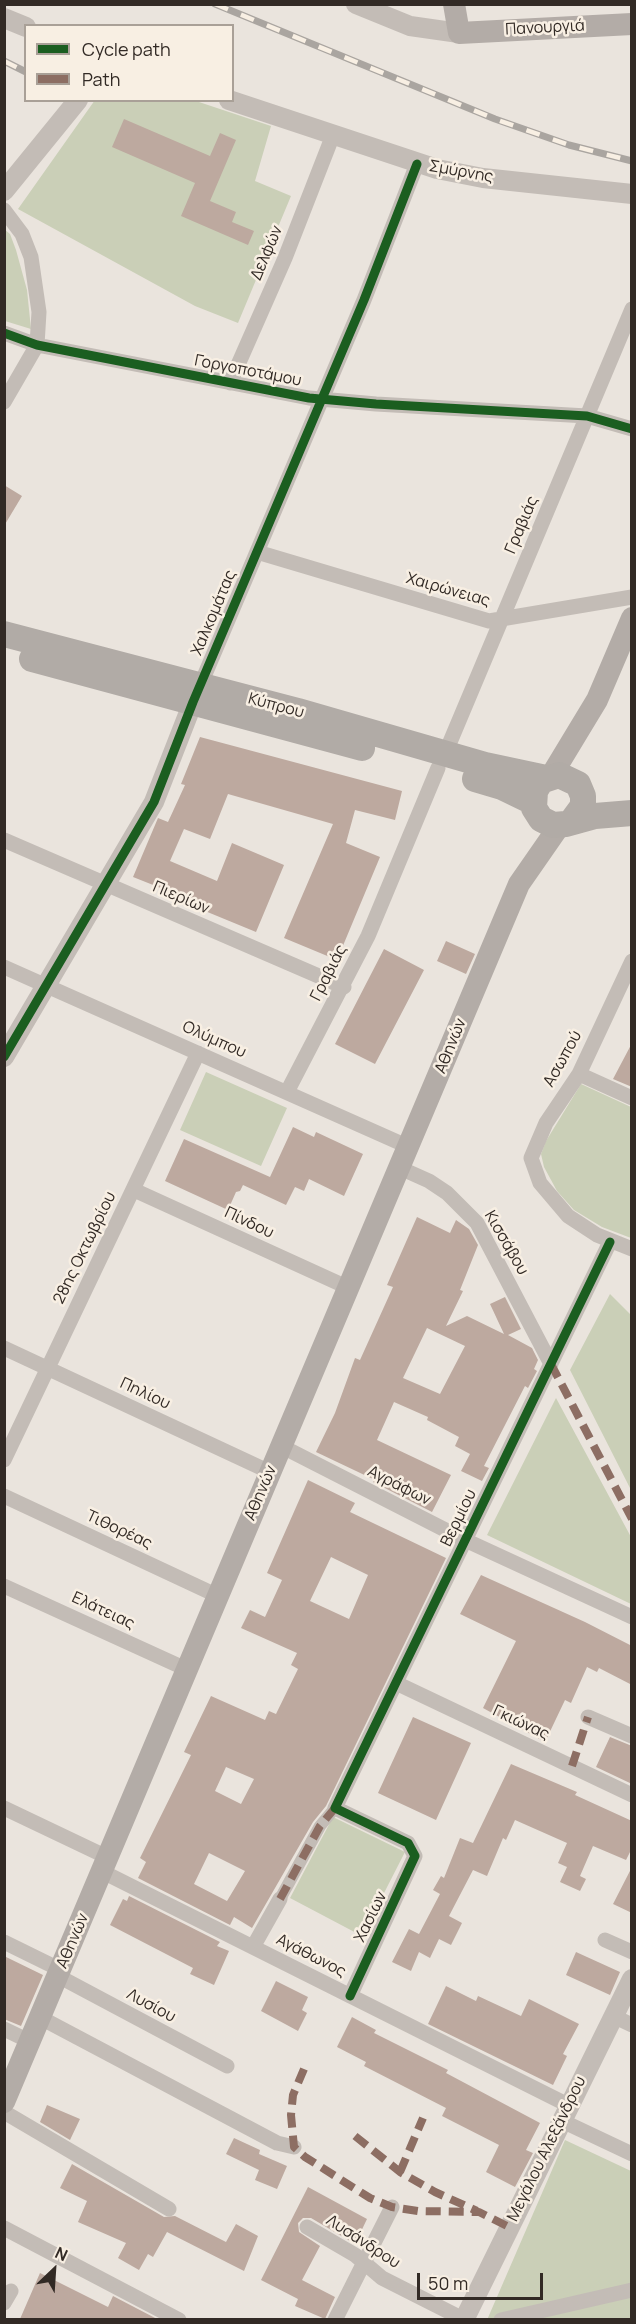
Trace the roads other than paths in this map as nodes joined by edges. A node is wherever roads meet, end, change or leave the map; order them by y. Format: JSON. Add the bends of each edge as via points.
{"nodes":[{"id":1,"x":356,"y":4,"type":"edge"},
{"id":2,"x":454,"y":4,"type":"edge"},
{"id":3,"x":4,"y":18,"type":"edge"},
{"id":4,"x":632,"y":24,"type":"edge"},
{"id":5,"x":24,"y":26,"type":"edge"},
{"id":6,"x":459,"y":33,"type":"junction"},
{"id":7,"x":76,"y":102,"type":"edge"},
{"id":8,"x":234,"y":102,"type":"edge"},
{"id":9,"x":333,"y":135,"type":"junction"},
{"id":10,"x":417,"y":164,"type":"junction"},
{"id":11,"x":4,"y":191,"type":"edge"},
{"id":12,"x":632,"y":194,"type":"edge"},
{"id":13,"x":4,"y":210,"type":"edge"},
{"id":14,"x":632,"y":309,"type":"edge"},
{"id":15,"x":4,"y":333,"type":"edge"},
{"id":16,"x":37,"y":345,"type":"junction"},
{"id":17,"x":230,"y":383,"type":"junction"},
{"id":18,"x":322,"y":400,"type":"junction"},
{"id":19,"x":4,"y":402,"type":"edge"},
{"id":20,"x":587,"y":416,"type":"junction"},
{"id":21,"x":632,"y":429,"type":"edge"},
{"id":22,"x":257,"y":552,"type":"junction"},
{"id":23,"x":632,"y":597,"type":"edge"},
{"id":24,"x":632,"y":618,"type":"edge"},
{"id":25,"x":500,"y":622,"type":"junction"},
{"id":26,"x":4,"y":634,"type":"edge"},
{"id":27,"x":4,"y":652,"type":"edge"},
{"id":28,"x":196,"y":694,"type":"junction"},
{"id":29,"x":597,"y":700,"type":"junction"},
{"id":30,"x":442,"y":761,"type":"junction"},
{"id":31,"x":549,"y":777,"type":"junction"},
{"id":32,"x":579,"y":785,"type":"junction"},
{"id":33,"x":632,"y":797,"type":"edge"},
{"id":34,"x":535,"y":808,"type":"junction"},
{"id":35,"x":632,"y":813,"type":"edge"},
{"id":36,"x":566,"y":823,"type":"junction"},
{"id":37,"x":4,"y":840,"type":"edge"},
{"id":38,"x":104,"y":884,"type":"junction"},
{"id":39,"x":519,"y":884,"type":"junction"},
{"id":40,"x":632,"y":961,"type":"edge"},
{"id":41,"x":4,"y":967,"type":"edge"},
{"id":42,"x":626,"y":986,"type":"edge"},
{"id":43,"x":46,"y":987,"type":"junction"},
{"id":44,"x":344,"y":987,"type":"junction"},
{"id":45,"x":198,"y":1053,"type":"junction"},
{"id":46,"x":4,"y":1057,"type":"edge"},
{"id":47,"x":579,"y":1074,"type":"junction"},
{"id":48,"x":287,"y":1092,"type":"junction"},
{"id":49,"x":632,"y":1098,"type":"edge"},
{"id":50,"x":409,"y":1147,"type":"junction"},
{"id":51,"x":400,"y":1168,"type":"junction"},
{"id":52,"x":134,"y":1190,"type":"junction"},
{"id":53,"x":610,"y":1242,"type":"junction"},
{"id":54,"x":632,"y":1249,"type":"edge"},
{"id":55,"x":349,"y":1288,"type":"junction"},
{"id":56,"x":4,"y":1348,"type":"edge"},
{"id":57,"x":551,"y":1364,"type":"junction"},
{"id":58,"x":46,"y":1368,"type":"junction"},
{"id":59,"x":281,"y":1446,"type":"junction"},
{"id":60,"x":4,"y":1460,"type":"edge"},
{"id":61,"x":270,"y":1472,"type":"junction"},
{"id":62,"x":4,"y":1496,"type":"edge"},
{"id":63,"x":465,"y":1540,"type":"junction"},
{"id":64,"x":4,"y":1586,"type":"edge"},
{"id":65,"x":218,"y":1596,"type":"junction"},
{"id":66,"x":632,"y":1617,"type":"edge"},
{"id":67,"x":186,"y":1669,"type":"junction"},
{"id":68,"x":396,"y":1683,"type":"junction"},
{"id":69,"x":588,"y":1717,"type":"dead end"},
{"id":70,"x":632,"y":1736,"type":"edge"},
{"id":71,"x":632,"y":1796,"type":"edge"},
{"id":72,"x":4,"y":1808,"type":"edge"},
{"id":73,"x":335,"y":1808,"type":"junction"},
{"id":74,"x":106,"y":1865,"type":"junction"},
{"id":75,"x":280,"y":1899,"type":"joint"},
{"id":76,"x":605,"y":1940,"type":"dead end"},
{"id":77,"x":4,"y":1942,"type":"edge"},
{"id":78,"x":253,"y":1947,"type":"junction"},
{"id":79,"x":632,"y":1952,"type":"edge"},
{"id":80,"x":60,"y":1973,"type":"junction"},
{"id":81,"x":632,"y":1979,"type":"edge"},
{"id":82,"x":350,"y":1996,"type":"junction"},
{"id":83,"x":613,"y":2016,"type":"junction"},
{"id":84,"x":41,"y":2018,"type":"junction"},
{"id":85,"x":632,"y":2025,"type":"edge"},
{"id":86,"x":4,"y":2029,"type":"edge"},
{"id":87,"x":31,"y":2042,"type":"junction"},
{"id":88,"x":227,"y":2066,"type":"dead end"},
{"id":89,"x":5,"y":2101,"type":"edge"},
{"id":90,"x":564,"y":2113,"type":"junction"},
{"id":91,"x":294,"y":2147,"type":"dead end"},
{"id":92,"x":632,"y":2154,"type":"edge"},
{"id":93,"x":392,"y":2207,"type":"dead end"},
{"id":94,"x":169,"y":2209,"type":"dead end"},
{"id":95,"x":307,"y":2227,"type":"dead end"},
{"id":96,"x":4,"y":2228,"type":"edge"},
{"id":97,"x":363,"y":2264,"type":"junction"},
{"id":98,"x":632,"y":2290,"type":"edge"},
{"id":99,"x":179,"y":2319,"type":"edge"},
{"id":100,"x":335,"y":2319,"type":"edge"},
{"id":101,"x":464,"y":2319,"type":"edge"},
{"id":102,"x":501,"y":2319,"type":"edge"}],
"edges":[{"from":1,"to":6,"type":"street","via":[[410,26]]},
{"from":2,"to":6,"type":"main road"},
{"from":3,"to":5,"type":"street"},
{"from":4,"to":6,"type":"main road","name":"Πανουργιά"},
{"from":7,"to":11,"type":"street"},
{"from":8,"to":9,"type":"street","name":"Σμύρνης"},
{"from":9,"to":10,"type":"street","name":"Σμύρνης"},
{"from":9,"to":17,"type":"street","name":"Δελφών"},
{"from":10,"to":12,"type":"street","name":"Σμύρνης","via":[[483,178]]},
{"from":10,"to":18,"type":"street","name":"Χαλκομάτας"},
{"from":13,"to":16,"type":"street","via":[[22,234],[35,272]]},
{"from":14,"to":20,"type":"street","name":"Γραβιάς"},
{"from":15,"to":16,"type":"street","name":"Γοργοποτάμου"},
{"from":16,"to":17,"type":"street","name":"Γοργοποτάμου"},
{"from":16,"to":19,"type":"street"},
{"from":17,"to":18,"type":"street","name":"Γοργοποτάμου"},
{"from":18,"to":20,"type":"street","name":"Γοργοποτάμου"},
{"from":18,"to":22,"type":"street","name":"Χαλκομάτας"},
{"from":20,"to":21,"type":"street","name":"Γοργοποτάμου"},
{"from":20,"to":25,"type":"street","name":"Γραβιάς"},
{"from":22,"to":25,"type":"street","name":"Χαιρώνειας"},
{"from":22,"to":28,"type":"street","name":"Χαλκομάτας"},
{"from":23,"to":25,"type":"street","name":"Χαιρώνειας"},
{"from":24,"to":29,"type":"main road"},
{"from":25,"to":30,"type":"street","name":"Γραβιάς"},
{"from":26,"to":28,"type":"main road","name":"Κύπρου"},
{"from":27,"to":28,"type":"main road","name":"Κύπρου"},
{"from":28,"to":30,"type":"main road","name":"Κύπρου"},
{"from":28,"to":38,"type":"street","name":"Χαλκομάτας","via":[[154,802]]},
{"from":29,"to":31,"type":"main road"},
{"from":29,"to":32,"type":"main road","via":[[578,767]]},
{"from":30,"to":31,"type":"main road","name":"Κύπρου"},
{"from":30,"to":34,"type":"main road","name":"Κύπρου","via":[[502,787]]},
{"from":30,"to":44,"type":"street","name":"Γραβιάς"},
{"from":31,"to":32,"type":"main road","name":"Κύπρου","via":[[566,776]]},
{"from":31,"to":34,"type":"main road","via":[[537,785]]},
{"from":32,"to":33,"type":"main road","name":"Κύπρου","via":[[598,796]]},
{"from":32,"to":36,"type":"main road","via":[[583,806]]},
{"from":34,"to":36,"type":"main road","name":"Κύπρου","via":[[547,823]]},
{"from":34,"to":39,"type":"main road","name":"Αθηνών","via":[[534,831],[522,859]]},
{"from":35,"to":36,"type":"main road"},
{"from":36,"to":39,"type":"main road","name":"Αθηνών"},
{"from":37,"to":38,"type":"street","name":"Πιερίων"},
{"from":38,"to":43,"type":"street","name":"Χαλκομάτας"},
{"from":38,"to":44,"type":"street","name":"Πιερίων"},
{"from":39,"to":50,"type":"main road","name":"Αθηνών"},
{"from":40,"to":42,"type":"street","name":"Ασωπού"},
{"from":41,"to":43,"type":"street","name":"Ολύμπου"},
{"from":42,"to":47,"type":"street","name":"Ασωπού"},
{"from":43,"to":45,"type":"street","name":"Ολύμπου"},
{"from":43,"to":46,"type":"street","name":"Χαλκομάτας"},
{"from":44,"to":48,"type":"street","name":"Γραβιάς"},
{"from":45,"to":48,"type":"street","name":"Ολύμπου"},
{"from":45,"to":52,"type":"street","name":"28ης Οκτωβρίου"},
{"from":47,"to":49,"type":"street"},
{"from":47,"to":53,"type":"street","name":"Ασωπού","via":[[532,1151],[535,1174],[568,1216]]},
{"from":48,"to":50,"type":"street","name":"Ολύμπου"},
{"from":50,"to":51,"type":"main road","name":"Αθηνών"},
{"from":51,"to":55,"type":"main road","name":"Αθηνών"},
{"from":51,"to":57,"type":"street","name":"Κισσάβου","via":[[447,1193],[477,1223]]},
{"from":52,"to":55,"type":"street","name":"Πίνδου"},
{"from":52,"to":58,"type":"street","name":"28ης Οκτωβρίου"},
{"from":53,"to":54,"type":"street"},
{"from":53,"to":57,"type":"street","name":"Βερμίου"},
{"from":55,"to":59,"type":"main road","name":"Αθηνών"},
{"from":56,"to":58,"type":"street","name":"Πηλίου"},
{"from":57,"to":63,"type":"street","name":"Βερμίου"},
{"from":58,"to":60,"type":"street","name":"28ης Οκτωβρίου"},
{"from":58,"to":61,"type":"street","name":"Πηλίου"},
{"from":59,"to":61,"type":"main road","name":"Αθηνών"},
{"from":59,"to":63,"type":"street","name":"Αγράφων"},
{"from":61,"to":65,"type":"main road","name":"Αθηνών"},
{"from":62,"to":65,"type":"street","name":"Τιθορέας"},
{"from":63,"to":66,"type":"street","name":"Αγράφων"},
{"from":63,"to":68,"type":"street","name":"Βερμίου"},
{"from":64,"to":67,"type":"street","name":"Ελάτειας"},
{"from":65,"to":67,"type":"main road","name":"Αθηνών"},
{"from":67,"to":74,"type":"main road","name":"Αθηνών"},
{"from":68,"to":71,"type":"street","name":"Γκιώνας"},
{"from":68,"to":73,"type":"street","name":"Βερμίου"},
{"from":69,"to":70,"type":"street"},
{"from":72,"to":74,"type":"street","name":"Αγάθωνος"},
{"from":73,"to":75,"type":"street","name":"Βερμίου","via":[[320,1826]]},
{"from":73,"to":82,"type":"street","name":"Χασίων","via":[[408,1843],[414,1861]]},
{"from":74,"to":78,"type":"street","name":"Αγάθωνος"},
{"from":74,"to":80,"type":"main road","name":"Αθηνών"},
{"from":75,"to":78,"type":"street","name":"Βερμίου"},
{"from":76,"to":79,"type":"street"},
{"from":77,"to":80,"type":"street","name":"Λυσίου"},
{"from":78,"to":82,"type":"street","name":"Αγάθωνος"},
{"from":80,"to":84,"type":"main road","name":"Αθηνών"},
{"from":80,"to":88,"type":"street","name":"Λυσίου"},
{"from":81,"to":83,"type":"street","name":"Μεγάλου Αλεξάνδρου"},
{"from":82,"to":90,"type":"street","name":"Αγάθωνος"},
{"from":83,"to":85,"type":"street"},
{"from":83,"to":90,"type":"street","name":"Μεγάλου Αλεξάνδρου"},
{"from":84,"to":87,"type":"main road","name":"Αθηνών"},
{"from":84,"to":91,"type":"street","via":[[277,2143]]},
{"from":86,"to":87,"type":"street"},
{"from":87,"to":89,"type":"main road","name":"Αθηνών"},
{"from":89,"to":94,"type":"street"},
{"from":90,"to":92,"type":"street","name":"Αγάθωνος"},
{"from":90,"to":101,"type":"street","name":"Μεγάλου Αλεξάνδρου"},
{"from":93,"to":97,"type":"street"},
{"from":95,"to":97,"type":"street","name":"Λυσάνδρου","via":[[355,2255]]},
{"from":96,"to":99,"type":"street"},
{"from":97,"to":100,"type":"street"},
{"from":97,"to":101,"type":"street","name":"Λυσάνδρου"},
{"from":98,"to":102,"type":"street"}]}
